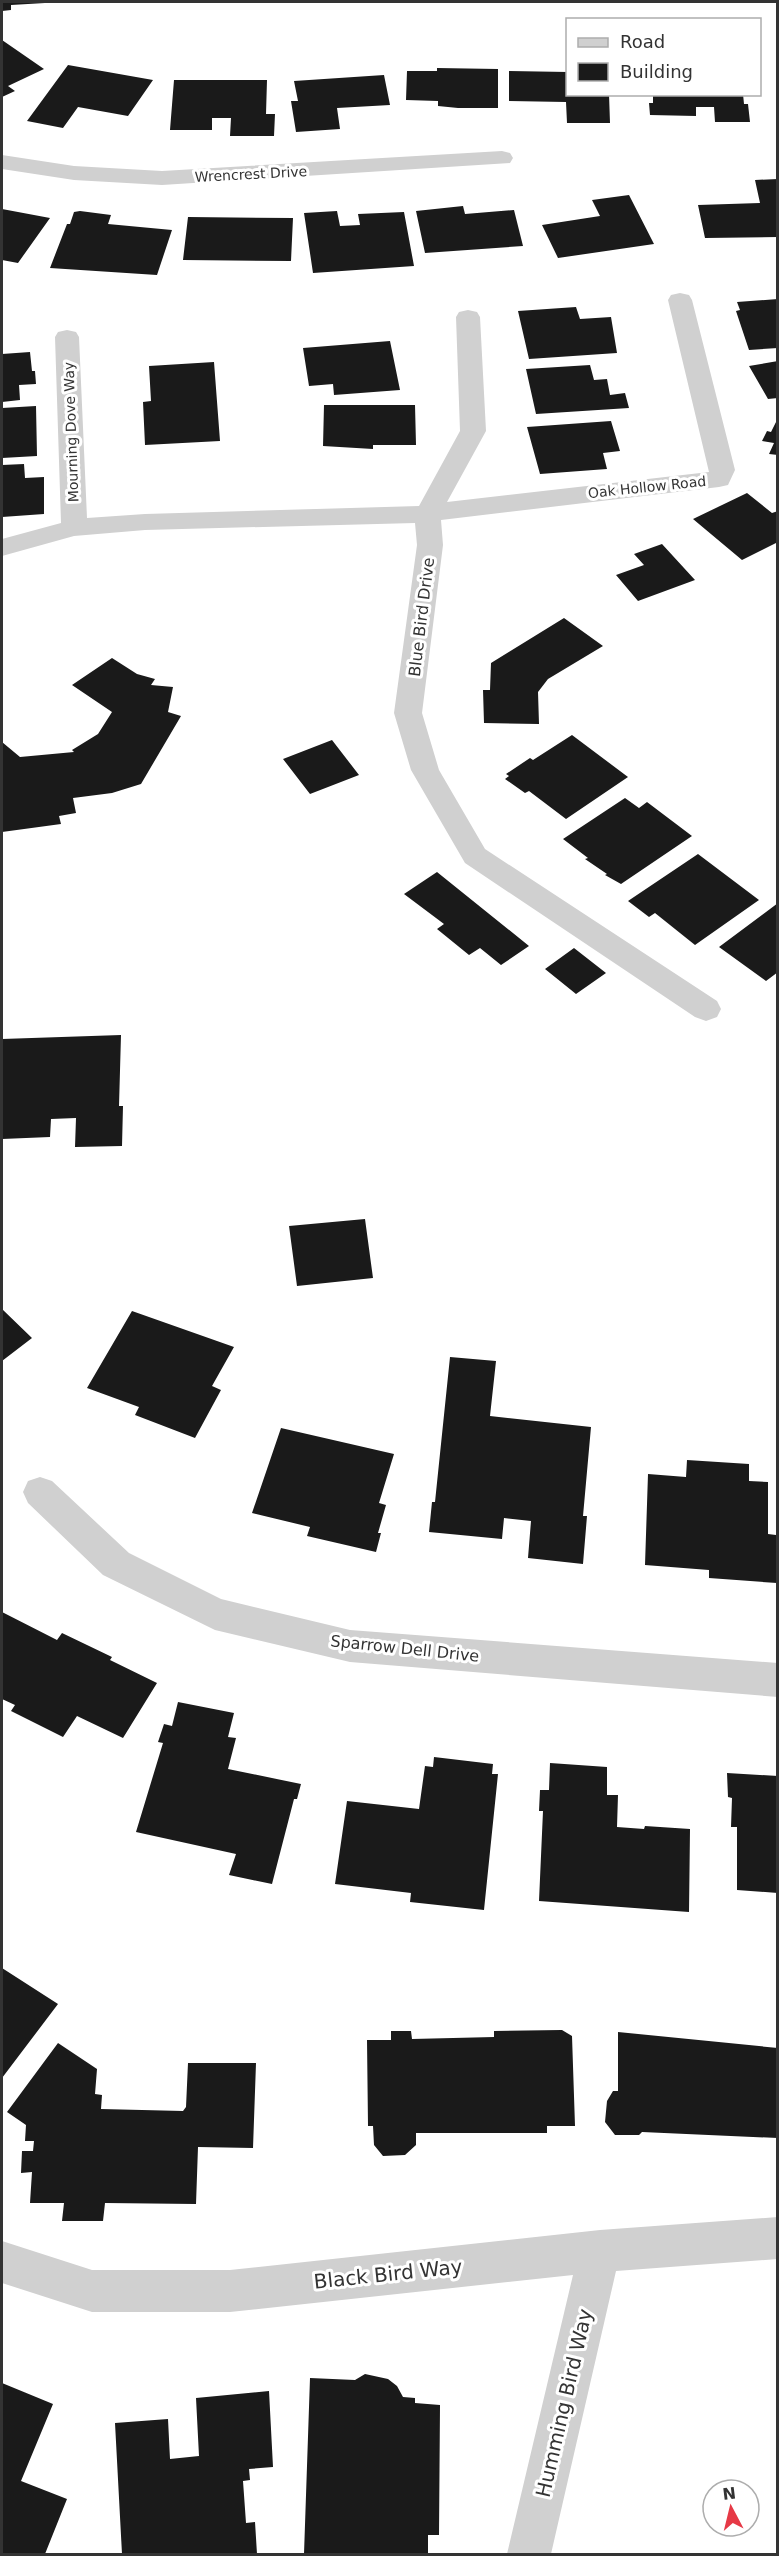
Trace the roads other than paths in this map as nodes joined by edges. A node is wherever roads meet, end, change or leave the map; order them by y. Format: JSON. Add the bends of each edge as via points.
{"nodes":[{"id":1,"x":502,"y":158,"type":"dead end"},
{"id":2,"x":2,"y":162,"type":"edge"},
{"id":3,"x":680,"y":300,"type":"dead end"},
{"id":4,"x":468,"y":317,"type":"dead end"},
{"id":5,"x":67,"y":337,"type":"dead end"},
{"id":6,"x":427,"y":514,"type":"junction"},
{"id":7,"x":74,"y":528,"type":"junction"},
{"id":8,"x":2,"y":548,"type":"edge"},
{"id":9,"x":706,"y":1009,"type":"dead end"},
{"id":10,"x":40,"y":1492,"type":"dead end"},
{"id":11,"x":777,"y":1680,"type":"edge"},
{"id":12,"x":777,"y":2238,"type":"edge"},
{"id":13,"x":600,"y":2251,"type":"junction"},
{"id":14,"x":2,"y":2262,"type":"edge"},
{"id":15,"x":530,"y":2554,"type":"edge"}],
"edges":[{"from":1,"to":2,"type":"street","name":"Wrencrest Drive","via":[[162,178],[74,173]]},
{"from":3,"to":6,"type":"street","name":"Oak Hollow Road","via":[[722,470],[719,479]]},
{"from":4,"to":6,"type":"street","via":[[473,431]]},
{"from":5,"to":7,"type":"street","name":"Mourning Dove Way"},
{"from":6,"to":7,"type":"street","via":[[145,522]]},
{"from":6,"to":9,"type":"street","name":"Blue Bird Drive","via":[[430,545],[408,712],[425,770],[475,856]]},
{"from":7,"to":8,"type":"street"},
{"from":10,"to":11,"type":"street","name":"Sparrow Dell Drive","via":[[116,1564],[215,1614],[350,1646]]},
{"from":12,"to":13,"type":"street","name":"Black Bird Way"},
{"from":13,"to":14,"type":"street","name":"Black Bird Way","via":[[230,2291],[92,2291]]},
{"from":13,"to":15,"type":"street","name":"Humming Bird Way"}]}
